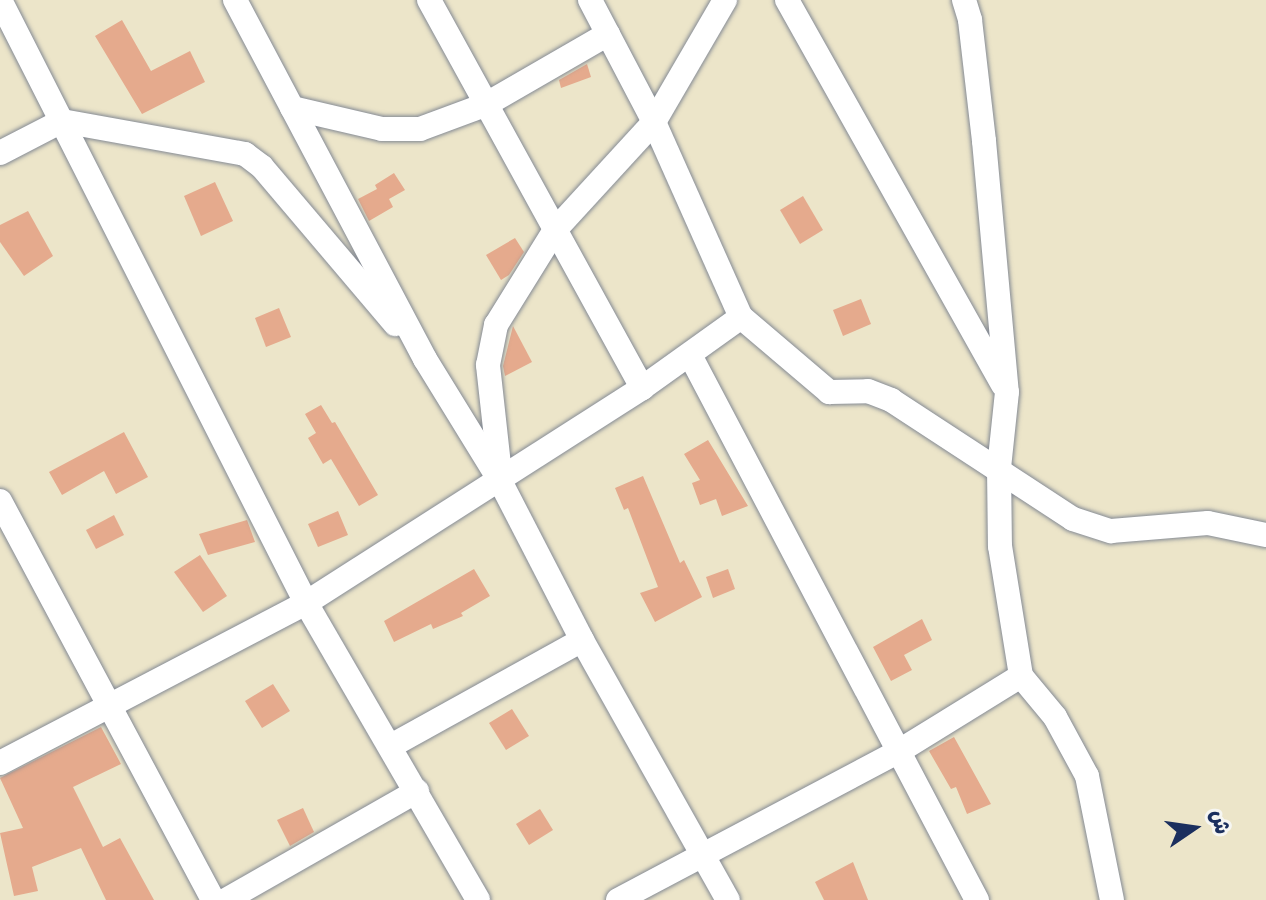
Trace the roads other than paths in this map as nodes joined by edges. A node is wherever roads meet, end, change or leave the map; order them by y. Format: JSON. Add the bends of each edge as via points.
{"nodes":[{"id":1,"x":0,"y":0,"type":"edge"},
{"id":2,"x":235,"y":0,"type":"edge"},
{"id":3,"x":429,"y":0,"type":"edge"},
{"id":4,"x":590,"y":0,"type":"edge"},
{"id":5,"x":725,"y":0,"type":"edge"},
{"id":6,"x":787,"y":0,"type":"edge"},
{"id":7,"x":964,"y":0,"type":"edge"},
{"id":8,"x":608,"y":34,"type":"junction"},
{"id":9,"x":485,"y":105,"type":"junction"},
{"id":10,"x":292,"y":108,"type":"junction"},
{"id":11,"x":62,"y":121,"type":"junction"},
{"id":12,"x":654,"y":122,"type":"junction"},
{"id":13,"x":0,"y":153,"type":"edge"},
{"id":14,"x":555,"y":230,"type":"junction"},
{"id":15,"x":741,"y":317,"type":"junction"},
{"id":16,"x":690,"y":355,"type":"junction"},
{"id":17,"x":425,"y":359,"type":"junction"},
{"id":18,"x":642,"y":388,"type":"junction"},
{"id":19,"x":1007,"y":392,"type":"junction"},
{"id":20,"x":999,"y":468,"type":"junction"},
{"id":21,"x":500,"y":481,"type":"junction"},
{"id":22,"x":0,"y":501,"type":"edge"},
{"id":23,"x":1266,"y":535,"type":"edge"},
{"id":24,"x":306,"y":603,"type":"junction"},
{"id":25,"x":582,"y":640,"type":"junction"},
{"id":26,"x":1021,"y":676,"type":"junction"},
{"id":27,"x":110,"y":704,"type":"junction"},
{"id":28,"x":391,"y":746,"type":"junction"},
{"id":29,"x":901,"y":750,"type":"junction"},
{"id":30,"x":0,"y":763,"type":"edge"},
{"id":31,"x":417,"y":791,"type":"junction"},
{"id":32,"x":702,"y":854,"type":"junction"},
{"id":33,"x":213,"y":900,"type":"edge"},
{"id":34,"x":226,"y":900,"type":"edge"},
{"id":35,"x":478,"y":900,"type":"edge"},
{"id":36,"x":618,"y":900,"type":"edge"},
{"id":37,"x":728,"y":900,"type":"edge"},
{"id":38,"x":977,"y":900,"type":"edge"},
{"id":39,"x":1112,"y":900,"type":"edge"}],
"edges":[{"from":1,"to":11,"type":"street"},
{"from":2,"to":10,"type":"street"},
{"from":3,"to":9,"type":"street"},
{"from":4,"to":8,"type":"street"},
{"from":5,"to":12,"type":"street"},
{"from":6,"to":19,"type":"street"},
{"from":7,"to":19,"type":"street","via":[[984,141]]},
{"from":8,"to":9,"type":"street"},
{"from":8,"to":12,"type":"street"},
{"from":9,"to":10,"type":"street","via":[[420,129],[382,129]]},
{"from":9,"to":14,"type":"street"},
{"from":10,"to":17,"type":"street"},
{"from":11,"to":13,"type":"street"},
{"from":11,"to":17,"type":"street","via":[[245,154],[262,167]]},
{"from":11,"to":24,"type":"street"},
{"from":12,"to":14,"type":"street"},
{"from":12,"to":15,"type":"street"},
{"from":14,"to":18,"type":"street"},
{"from":14,"to":21,"type":"street","via":[[496,325],[488,365]]},
{"from":15,"to":16,"type":"street"},
{"from":15,"to":20,"type":"street","via":[[829,392],[880,395]]},
{"from":16,"to":18,"type":"street"},
{"from":16,"to":29,"type":"street"},
{"from":17,"to":21,"type":"street"},
{"from":18,"to":21,"type":"street"},
{"from":19,"to":20,"type":"street"},
{"from":20,"to":23,"type":"street","via":[[1073,519],[1111,531],[1208,523]]},
{"from":20,"to":26,"type":"street","via":[[1000,546]]},
{"from":21,"to":24,"type":"street"},
{"from":21,"to":25,"type":"street"},
{"from":22,"to":27,"type":"street"},
{"from":24,"to":27,"type":"street"},
{"from":24,"to":28,"type":"street"},
{"from":25,"to":28,"type":"street"},
{"from":25,"to":32,"type":"street"},
{"from":26,"to":29,"type":"street"},
{"from":26,"to":39,"type":"street","via":[[1055,717],[1087,776]]},
{"from":27,"to":30,"type":"street"},
{"from":27,"to":33,"type":"street"},
{"from":28,"to":31,"type":"street"},
{"from":29,"to":32,"type":"street"},
{"from":29,"to":38,"type":"street"},
{"from":31,"to":34,"type":"street"},
{"from":31,"to":35,"type":"street"},
{"from":32,"to":36,"type":"street"},
{"from":32,"to":37,"type":"street"}]}
